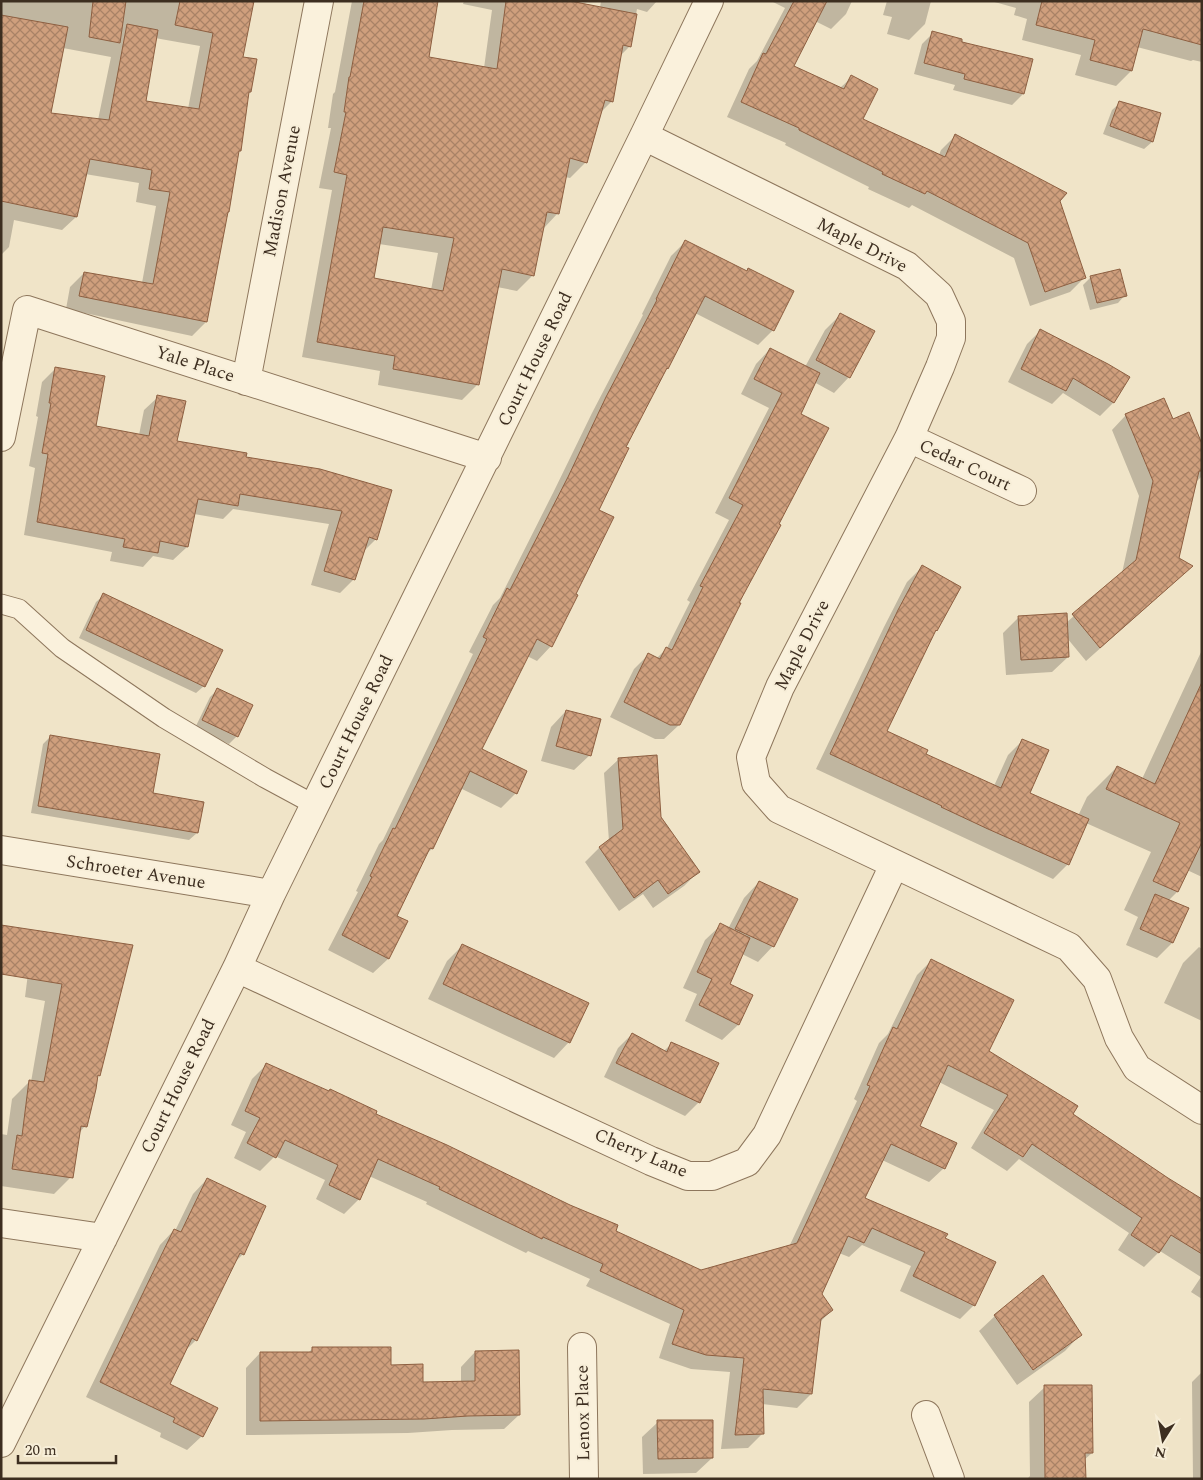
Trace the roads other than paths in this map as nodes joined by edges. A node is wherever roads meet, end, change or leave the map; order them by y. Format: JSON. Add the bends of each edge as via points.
{"nodes":[{"id":1,"x":319,"y":1,"type":"edge"},
{"id":2,"x":709,"y":1,"type":"edge"},
{"id":3,"x":644,"y":136,"type":"junction"},
{"id":4,"x":246,"y":381,"type":"junction"},
{"id":5,"x":1,"y":437,"type":"edge"},
{"id":6,"x":908,"y":438,"type":"junction"},
{"id":7,"x":487,"y":458,"type":"junction"},
{"id":8,"x":1022,"y":491,"type":"dead end"},
{"id":9,"x":1,"y":604,"type":"edge"},
{"id":10,"x":315,"y":804,"type":"junction"},
{"id":11,"x":1,"y":850,"type":"edge"},
{"id":12,"x":894,"y":865,"type":"junction"},
{"id":13,"x":271,"y":894,"type":"junction"},
{"id":14,"x":237,"y":968,"type":"junction"},
{"id":15,"x":1202,"y":1110,"type":"edge"},
{"id":16,"x":1,"y":1224,"type":"edge"},
{"id":17,"x":103,"y":1238,"type":"junction"},
{"id":18,"x":582,"y":1347,"type":"dead end"},
{"id":19,"x":926,"y":1415,"type":"dead end"},
{"id":20,"x":1,"y":1443,"type":"edge"},
{"id":21,"x":584,"y":1479,"type":"edge"},
{"id":22,"x":950,"y":1479,"type":"edge"}],
"edges":[{"from":1,"to":4,"type":"street","name":"Madison Avenue"},
{"from":2,"to":3,"type":"street","name":"Court House Road"},
{"from":3,"to":6,"type":"street","name":"Maple Drive","via":[[907,266],[939,295],[951,322],[951,338]]},
{"from":3,"to":7,"type":"street","name":"Court House Road"},
{"from":4,"to":5,"type":"street","name":"Yale Place","via":[[28,310]]},
{"from":4,"to":7,"type":"street","name":"Yale Place"},
{"from":6,"to":8,"type":"street","name":"Cedar Court"},
{"from":6,"to":12,"type":"street","name":"Maple Drive","via":[[780,687],[751,757],[756,783],[779,809]]},
{"from":7,"to":10,"type":"street","name":"Court House Road"},
{"from":9,"to":10,"type":"lane","via":[[19,609],[62,648],[164,718]]},
{"from":10,"to":13,"type":"street","name":"Court House Road"},
{"from":11,"to":13,"type":"street","name":"Schroeter Avenue"},
{"from":12,"to":14,"type":"street","name":"Cherry Lane","via":[[767,1135],[746,1162],[712,1176],[688,1176],[651,1161]]},
{"from":12,"to":15,"type":"street","name":"Maple Drive","via":[[1069,947],[1097,979],[1119,1038],[1138,1068]]},
{"from":13,"to":14,"type":"street","name":"Court House Road"},
{"from":14,"to":17,"type":"street","name":"Court House Road"},
{"from":16,"to":17,"type":"street"},
{"from":17,"to":20,"type":"street","name":"Court House Road"},
{"from":18,"to":21,"type":"street","name":"Lenox Place"},
{"from":19,"to":22,"type":"street"}]}
